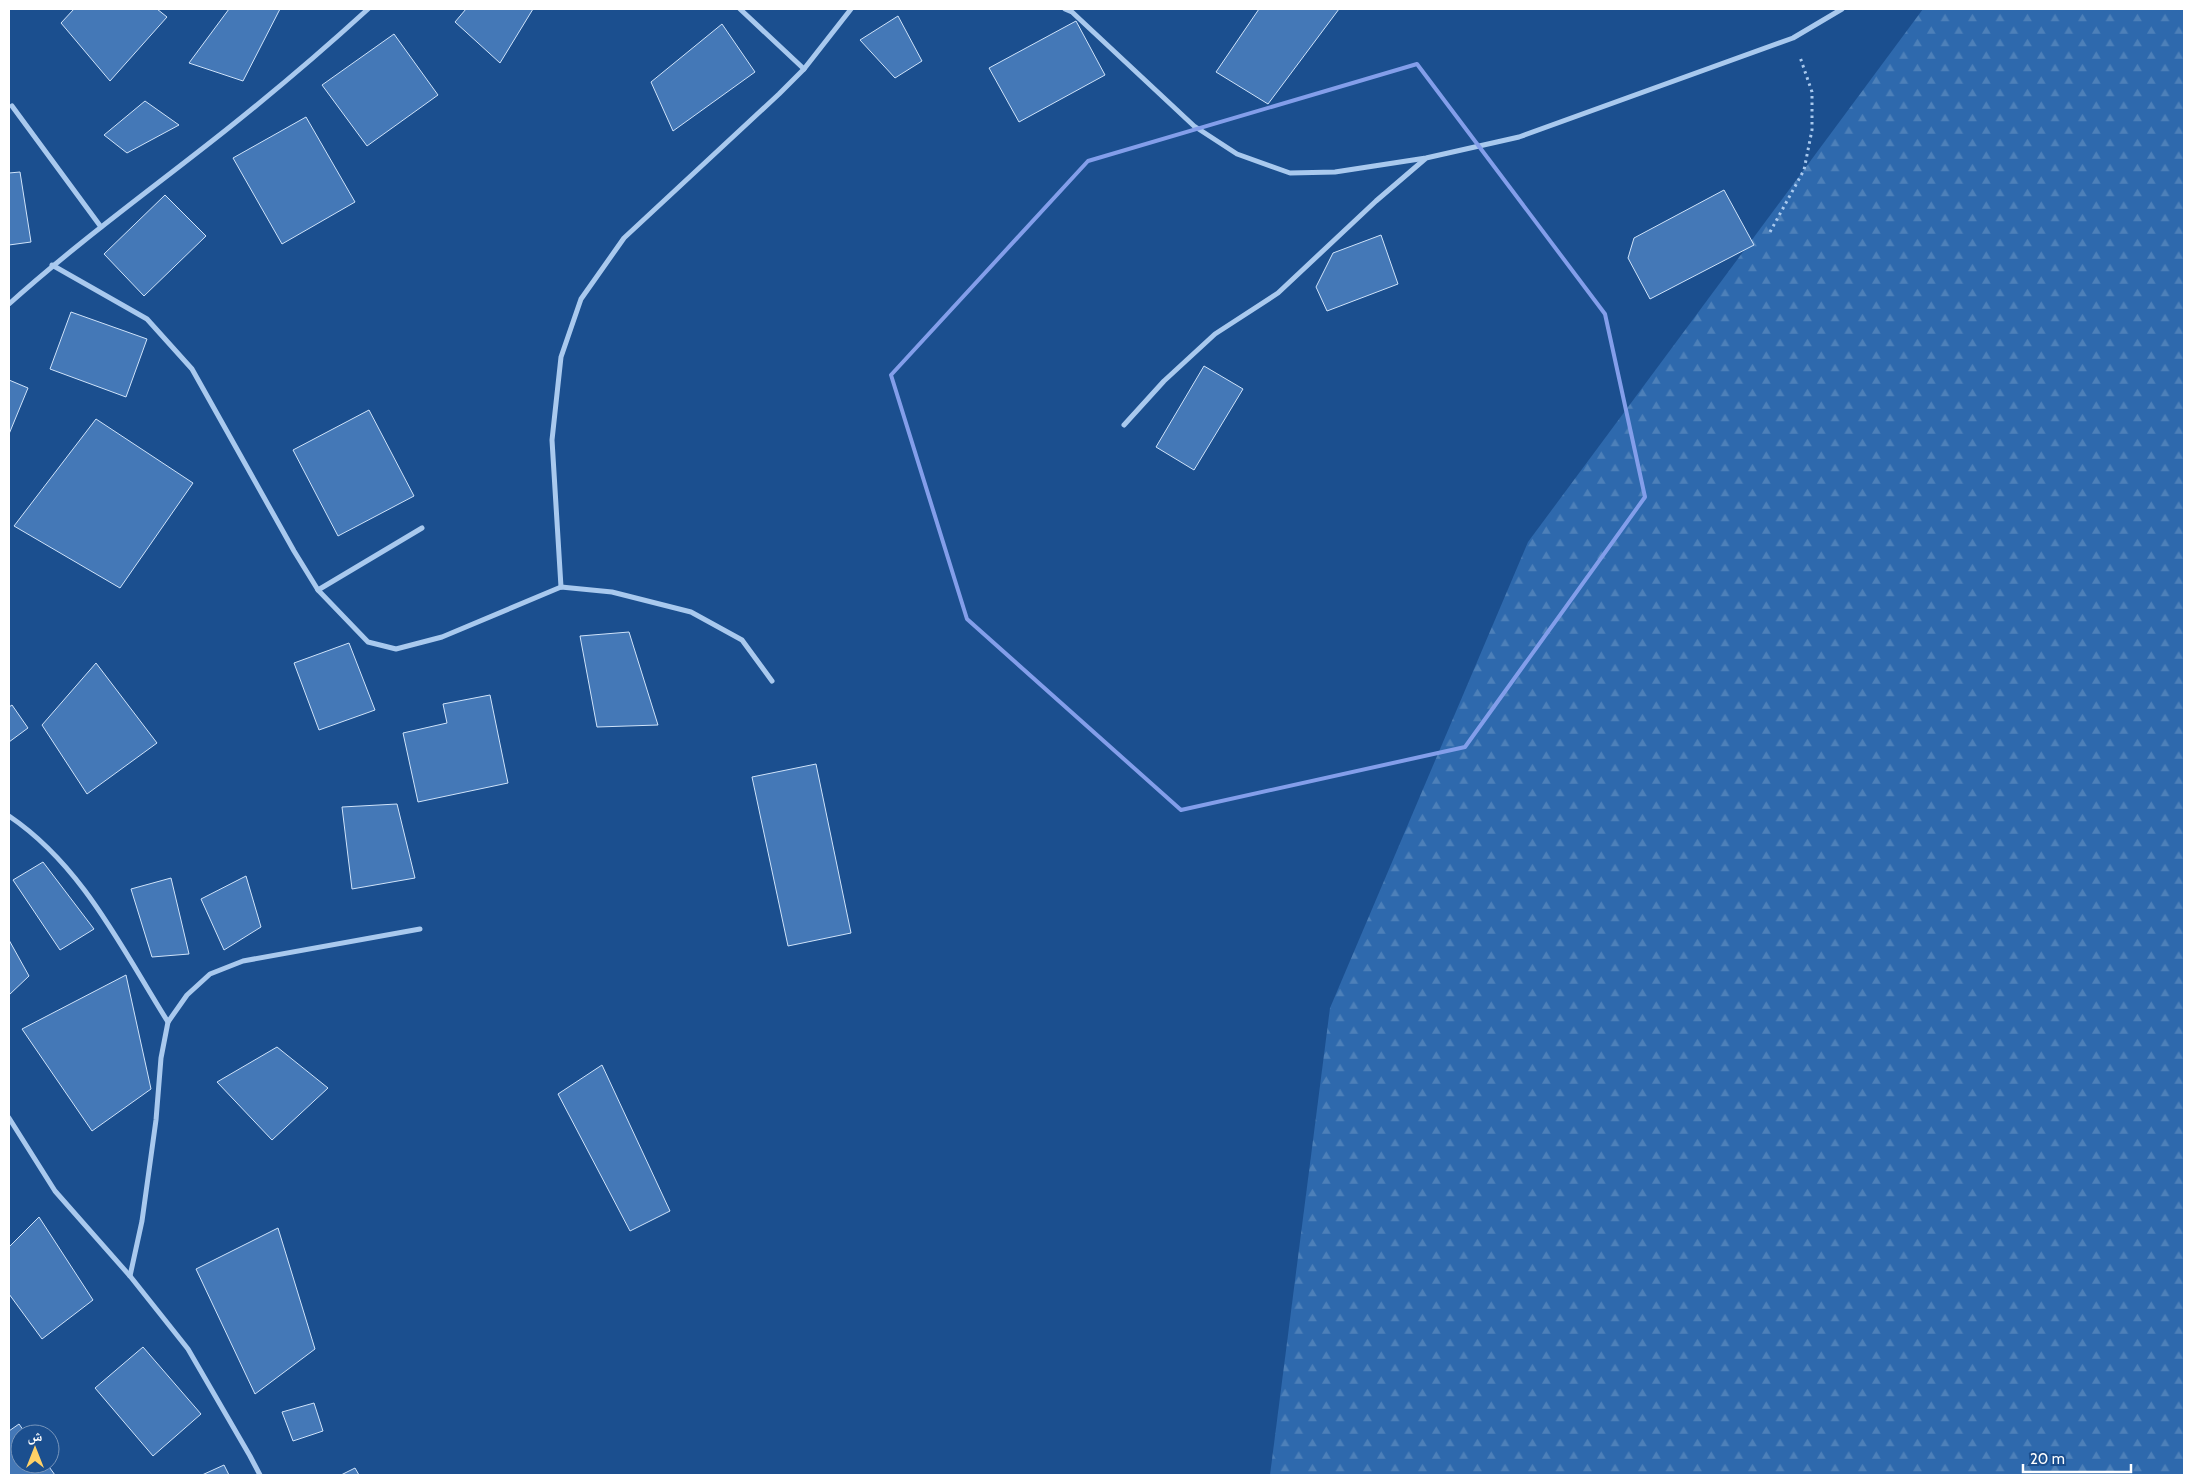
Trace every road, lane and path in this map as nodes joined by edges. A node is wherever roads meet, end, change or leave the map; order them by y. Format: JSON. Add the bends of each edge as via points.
{"nodes":[{"id":1,"x":368,"y":9,"type":"edge"},
{"id":2,"x":740,"y":9,"type":"edge"},
{"id":3,"x":851,"y":9,"type":"edge"},
{"id":4,"x":1065,"y":9,"type":"edge"},
{"id":5,"x":1842,"y":9,"type":"edge"},
{"id":6,"x":1793,"y":38,"type":"junction"},
{"id":7,"x":804,"y":68,"type":"junction"},
{"id":8,"x":12,"y":106,"type":"dead end"},
{"id":9,"x":1426,"y":158,"type":"junction"},
{"id":10,"x":101,"y":227,"type":"junction"},
{"id":11,"x":1770,"y":232,"type":"dead end"},
{"id":12,"x":52,"y":265,"type":"junction"},
{"id":13,"x":9,"y":304,"type":"edge"},
{"id":14,"x":1124,"y":424,"type":"dead end"},
{"id":15,"x":422,"y":528,"type":"dead end"},
{"id":16,"x":561,"y":587,"type":"junction"},
{"id":17,"x":318,"y":590,"type":"junction"},
{"id":18,"x":772,"y":681,"type":"dead end"},
{"id":19,"x":9,"y":816,"type":"edge"},
{"id":20,"x":420,"y":929,"type":"dead end"},
{"id":21,"x":168,"y":1022,"type":"junction"},
{"id":22,"x":9,"y":1118,"type":"edge"},
{"id":23,"x":130,"y":1276,"type":"junction"},
{"id":24,"x":260,"y":1475,"type":"edge"}],
"edges":[{"from":1,"to":10,"type":"street","via":[[234,124]]},
{"from":2,"to":7,"type":"street"},
{"from":3,"to":7,"type":"street"},
{"from":4,"to":9,"type":"street","via":[[1194,126],[1237,154],[1290,173],[1335,172]]},
{"from":5,"to":6,"type":"street"},
{"from":6,"to":9,"type":"street","via":[[1519,137]]},
{"from":6,"to":11,"type":"path","via":[[1812,92],[1812,130],[1804,170]]},
{"from":7,"to":16,"type":"street","via":[[624,238],[581,299],[561,357],[552,440]]},
{"from":8,"to":10,"type":"street"},
{"from":9,"to":14,"type":"street","via":[[1278,293],[1215,334]]},
{"from":10,"to":12,"type":"street"},
{"from":12,"to":13,"type":"street"},
{"from":12,"to":17,"type":"street","via":[[147,319],[192,369]]},
{"from":15,"to":17,"type":"street"},
{"from":16,"to":17,"type":"street","via":[[442,637],[396,649],[368,642]]},
{"from":16,"to":18,"type":"street","via":[[612,592],[691,612],[742,640]]},
{"from":19,"to":21,"type":"street","via":[[28,829],[63,864],[103,914]]},
{"from":20,"to":21,"type":"street","via":[[243,961],[210,974],[187,995]]},
{"from":21,"to":23,"type":"street","via":[[142,1221]]},
{"from":22,"to":23,"type":"street","via":[[55,1191]]},
{"from":23,"to":24,"type":"street","via":[[188,1350]]}]}
